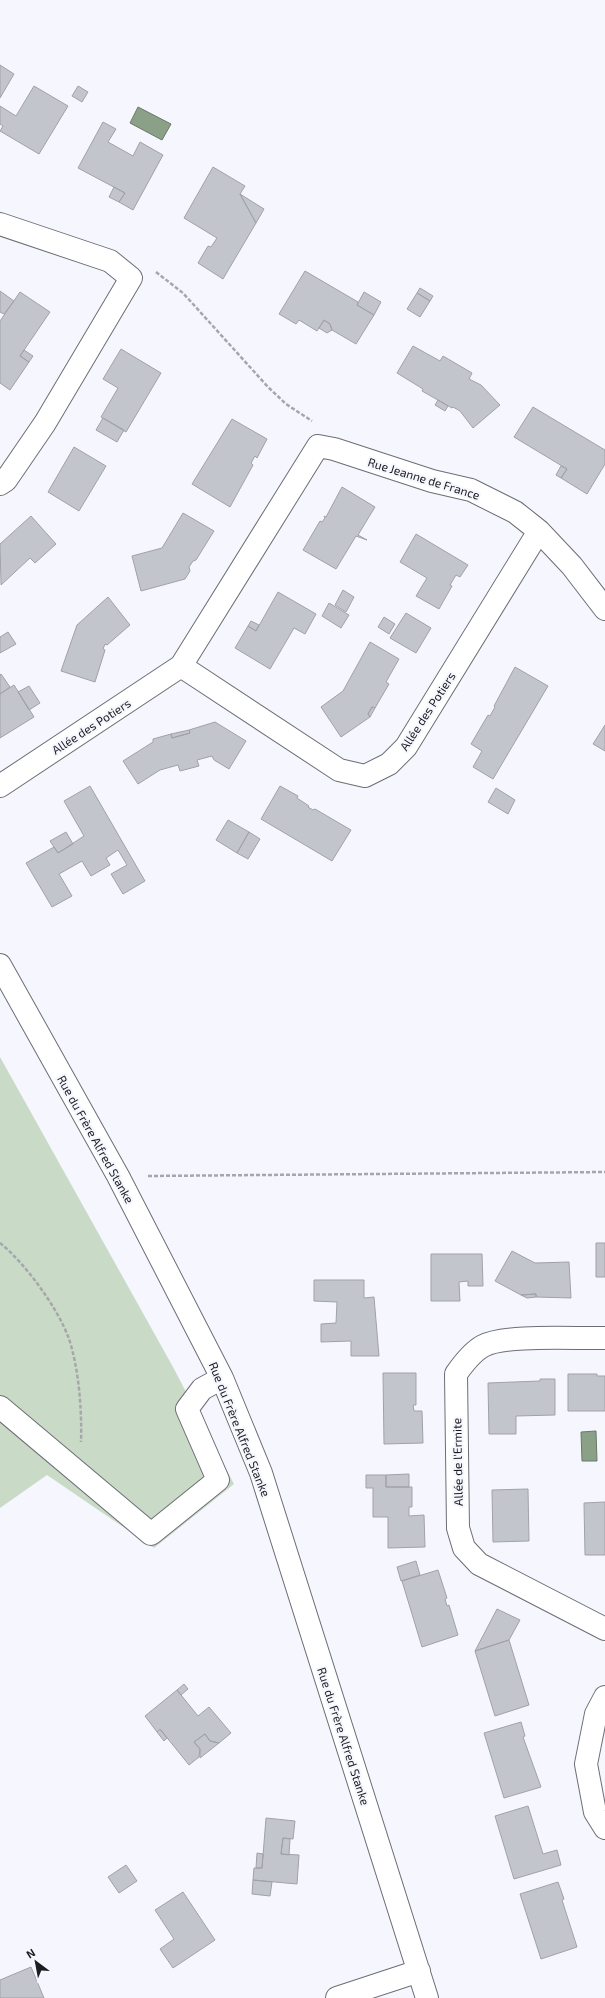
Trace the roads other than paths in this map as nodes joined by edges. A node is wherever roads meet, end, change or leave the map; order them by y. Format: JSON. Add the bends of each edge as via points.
{"nodes":[{"id":1,"x":0,"y":224,"type":"edge"},
{"id":2,"x":318,"y":446,"type":"joint"},
{"id":3,"x":0,"y":484,"type":"edge"},
{"id":4,"x":539,"y":531,"type":"junction"},
{"id":5,"x":605,"y":609,"type":"edge"},
{"id":6,"x":181,"y":666,"type":"junction"},
{"id":7,"x":0,"y":786,"type":"edge"},
{"id":8,"x":0,"y":965,"type":"edge"},
{"id":9,"x":605,"y":1338,"type":"edge"},
{"id":10,"x":222,"y":1378,"type":"junction"},
{"id":11,"x":0,"y":1407,"type":"edge"},
{"id":12,"x":605,"y":1629,"type":"edge"},
{"id":13,"x":605,"y":1697,"type":"edge"},
{"id":14,"x":605,"y":1828,"type":"edge"},
{"id":15,"x":419,"y":1971,"type":"junction"},
{"id":16,"x":337,"y":1998,"type":"edge"},
{"id":17,"x":427,"y":1998,"type":"edge"}],
"edges":[{"from":1,"to":3,"type":"street","via":[[110,261],[131,278],[44,423],[6,480]]},
{"from":2,"to":4,"type":"street","name":"Rue Jeanne de France","via":[[432,481],[471,490],[515,512]]},
{"from":2,"to":6,"type":"street","name":"Allée des Potiers"},
{"from":4,"to":5,"type":"street","name":"Rue Jeanne de France","via":[[572,566]]},
{"from":4,"to":6,"type":"street","name":"Allée des Potiers","via":[[406,747],[389,764],[365,776],[339,770]]},
{"from":6,"to":7,"type":"street","name":"Allée des Potiers"},
{"from":8,"to":10,"type":"street","name":"Rue du Frère Alfred Stanke","via":[[118,1176]]},
{"from":9,"to":12,"type":"street","name":"Allée de l'Ermite","via":[[503,1340],[483,1346],[466,1360],[456,1374],[458,1528],[464,1548],[479,1564]]},
{"from":10,"to":11,"type":"street","via":[[202,1389],[187,1409],[218,1480],[151,1534]]},
{"from":10,"to":15,"type":"street","name":"Rue du Frère Alfred Stanke","via":[[261,1473]]},
{"from":13,"to":14,"type":"street","via":[[596,1714],[586,1764],[595,1812]]},
{"from":15,"to":16,"type":"street"},
{"from":15,"to":17,"type":"street","name":"Rue du Frère Alfred Stanke"}]}
